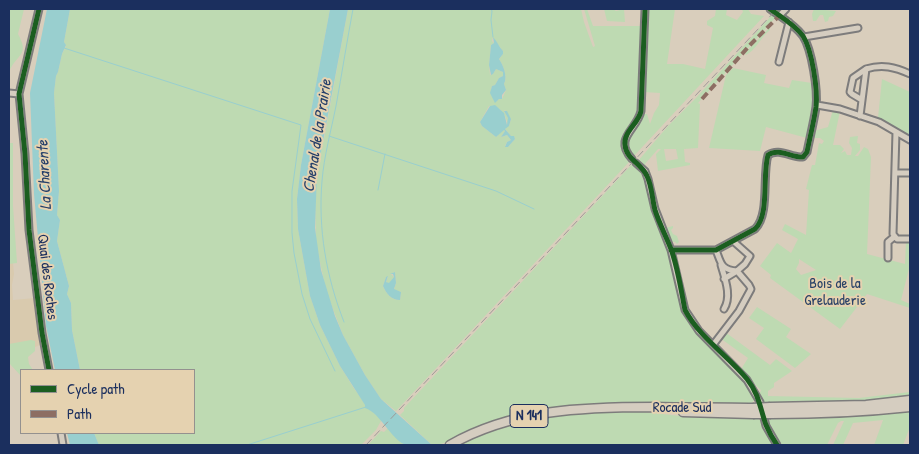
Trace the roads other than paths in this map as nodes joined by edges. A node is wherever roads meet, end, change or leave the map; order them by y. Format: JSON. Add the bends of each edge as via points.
{"nodes":[{"id":1,"x":38,"y":9,"type":"edge"},
{"id":2,"x":645,"y":9,"type":"edge"},
{"id":3,"x":770,"y":9,"type":"edge"},
{"id":4,"x":786,"y":9,"type":"edge"},
{"id":5,"x":780,"y":15,"type":"junction"},
{"id":6,"x":789,"y":22,"type":"junction"},
{"id":7,"x":858,"y":28,"type":"dead end"},
{"id":8,"x":804,"y":37,"type":"junction"},
{"id":9,"x":779,"y":62,"type":"dead end"},
{"id":10,"x":866,"y":69,"type":"junction"},
{"id":11,"x":910,"y":74,"type":"edge"},
{"id":12,"x":9,"y":94,"type":"edge"},
{"id":13,"x":20,"y":94,"type":"junction"},
{"id":14,"x":862,"y":100,"type":"junction"},
{"id":15,"x":816,"y":105,"type":"junction"},
{"id":16,"x":860,"y":116,"type":"junction"},
{"id":17,"x":896,"y":132,"type":"junction"},
{"id":18,"x":910,"y":140,"type":"edge"},
{"id":19,"x":895,"y":173,"type":"junction"},
{"id":20,"x":910,"y":174,"type":"edge"},
{"id":21,"x":894,"y":237,"type":"junction"},
{"id":22,"x":910,"y":240,"type":"edge"},
{"id":23,"x":734,"y":241,"type":"junction"},
{"id":24,"x":671,"y":250,"type":"junction"},
{"id":25,"x":716,"y":250,"type":"junction"},
{"id":26,"x":888,"y":258,"type":"dead end"},
{"id":27,"x":720,"y":262,"type":"junction"},
{"id":28,"x":737,"y":271,"type":"junction"},
{"id":29,"x":724,"y":279,"type":"junction"},
{"id":30,"x":724,"y":309,"type":"dead end"},
{"id":31,"x":713,"y":345,"type":"junction"},
{"id":32,"x":49,"y":369,"type":"edge"},
{"id":33,"x":910,"y":400,"type":"edge"},
{"id":34,"x":910,"y":407,"type":"edge"},
{"id":35,"x":771,"y":411,"type":"junction"},
{"id":36,"x":451,"y":445,"type":"edge"},
{"id":37,"x":777,"y":445,"type":"edge"}],
"edges":[{"from":1,"to":13,"type":"street","name":"Quai des Roches"},
{"from":2,"to":24,"type":"street","via":[[642,111],[624,142],[626,151],[647,175],[655,209]]},
{"from":3,"to":5,"type":"street"},
{"from":4,"to":5,"type":"street"},
{"from":5,"to":6,"type":"street"},
{"from":6,"to":8,"type":"street"},
{"from":6,"to":9,"type":"street"},
{"from":7,"to":8,"type":"street"},
{"from":8,"to":15,"type":"street","via":[[810,55]]},
{"from":10,"to":11,"type":"street","via":[[885,66]]},
{"from":10,"to":14,"type":"street"},
{"from":10,"to":14,"type":"street","via":[[853,78],[850,92]]},
{"from":12,"to":13,"type":"street"},
{"from":13,"to":32,"type":"street","name":"Quai des Roches","via":[[29,230]]},
{"from":14,"to":16,"type":"street"},
{"from":15,"to":16,"type":"street"},
{"from":15,"to":23,"type":"street","via":[[806,155],[796,157],[774,151],[768,155],[759,225]]},
{"from":16,"to":17,"type":"street"},
{"from":17,"to":18,"type":"street"},
{"from":17,"to":19,"type":"street"},
{"from":19,"to":20,"type":"street"},
{"from":19,"to":21,"type":"street"},
{"from":21,"to":22,"type":"street"},
{"from":21,"to":26,"type":"street","via":[[888,242]]},
{"from":23,"to":25,"type":"street"},
{"from":23,"to":28,"type":"street","via":[[750,256]]},
{"from":24,"to":25,"type":"street"},
{"from":24,"to":31,"type":"street","via":[[685,310]]},
{"from":25,"to":27,"type":"street"},
{"from":27,"to":28,"type":"street","via":[[727,270]]},
{"from":27,"to":29,"type":"street"},
{"from":28,"to":29,"type":"street"},
{"from":28,"to":31,"type":"street","via":[[750,289],[739,311]]},
{"from":29,"to":30,"type":"street","via":[[728,290]]},
{"from":31,"to":37,"type":"street","via":[[747,380],[760,402],[766,426]]},
{"from":33,"to":35,"type":"highway","number":"N 141"},
{"from":34,"to":35,"type":"highway","number":"N 141","via":[[821,414]]},
{"from":35,"to":36,"type":"highway","name":"Rocade Sud","number":"N 141","bridge":true,"via":[[611,408],[539,414],[488,428]]}]}
